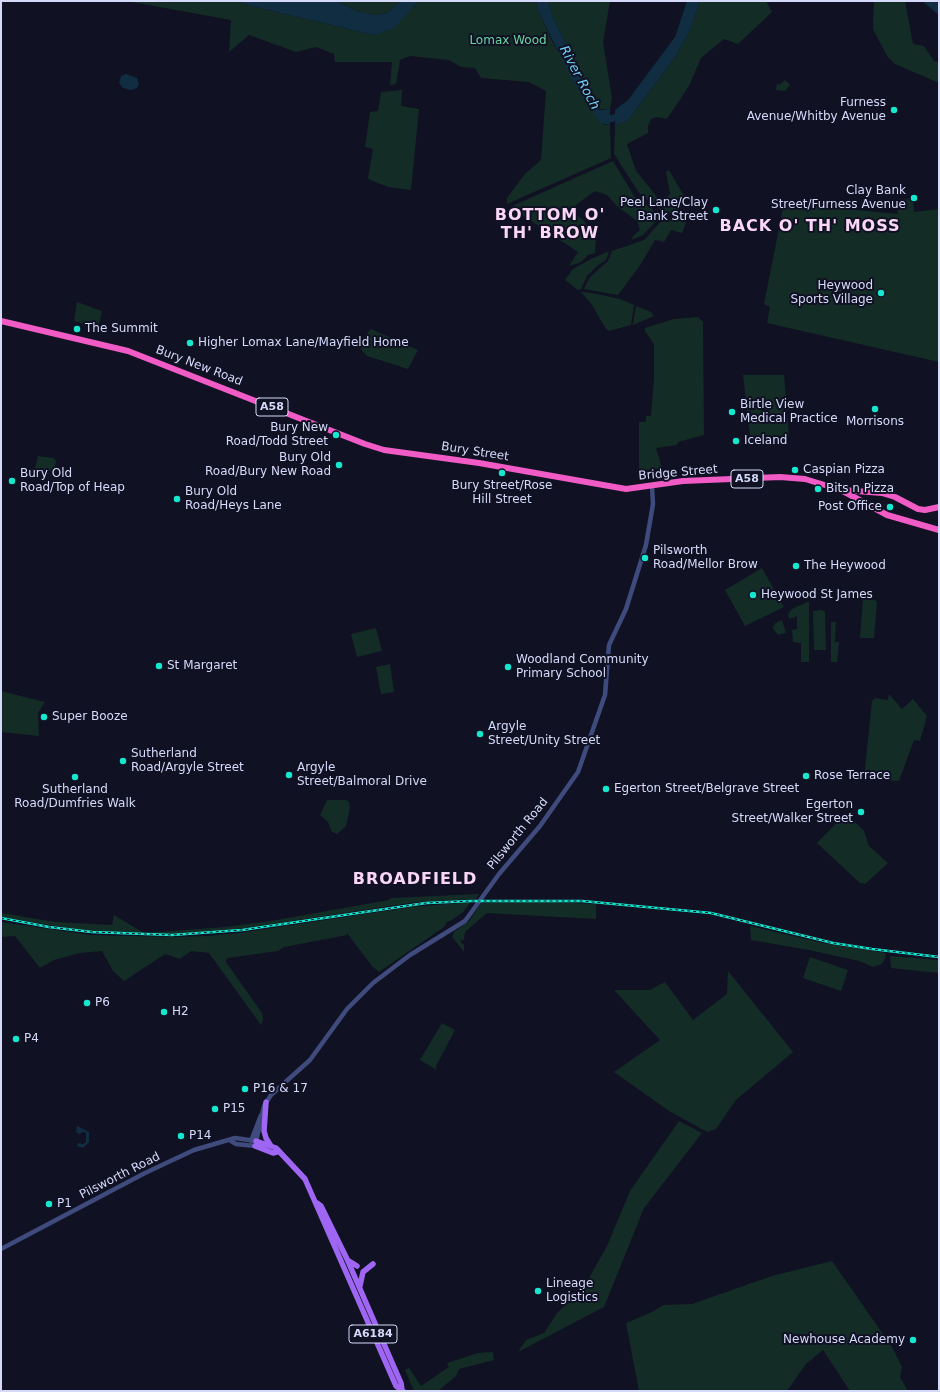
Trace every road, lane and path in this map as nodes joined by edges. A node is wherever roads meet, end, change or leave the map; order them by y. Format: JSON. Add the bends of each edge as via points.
{"nodes":[{"id":1,"x":1,"y":321,"type":"edge"},
{"id":2,"x":384,"y":450,"type":"joint"},
{"id":3,"x":562,"y":478,"type":"joint"},
{"id":4,"x":652,"y":486,"type":"junction"},
{"id":5,"x":841,"y":490,"type":"junction"},
{"id":6,"x":862,"y":492,"type":"junction"},
{"id":7,"x":859,"y":499,"type":"junction"},
{"id":8,"x":939,"y":507,"type":"edge"},
{"id":9,"x":939,"y":530,"type":"edge"},
{"id":10,"x":266,"y":1102,"type":"junction"},
{"id":11,"x":253,"y":1143,"type":"junction"},
{"id":12,"x":272,"y":1147,"type":"junction"},
{"id":13,"x":277,"y":1152,"type":"junction"},
{"id":14,"x":317,"y":1203,"type":"junction"},
{"id":15,"x":1,"y":1249,"type":"edge"},
{"id":16,"x":347,"y":1259,"type":"junction"},
{"id":17,"x":374,"y":1264,"type":"dead end"},
{"id":18,"x":357,"y":1266,"type":"dead end"},
{"id":19,"x":360,"y":1288,"type":"junction"},
{"id":20,"x":403,"y":1391,"type":"edge"}],
"edges":[{"from":1,"to":2,"type":"highway","name":"Bury New Road","number":"A58","via":[[128,351]]},
{"from":2,"to":3,"type":"highway","name":"Bury Street","number":"A58"},
{"from":3,"to":4,"type":"highway","name":"Bridge Street","number":"A58","via":[[626,489]]},
{"from":4,"to":5,"type":"highway","name":"Bridge Street","number":"A58","via":[[684,481],[780,477],[808,480]]},
{"from":4,"to":10,"type":"street","name":"Pilsworth Road","via":[[650,530],[626,609],[609,645],[605,695],[578,772],[540,826],[498,874],[464,921],[410,955],[373,983],[347,1010],[310,1060]]},
{"from":5,"to":6,"type":"highway","number":"A58"},
{"from":5,"to":7,"type":"highway","number":"A58"},
{"from":6,"to":7,"type":"highway"},
{"from":6,"to":8,"type":"highway","number":"A58","via":[[892,495],[918,509]]},
{"from":7,"to":9,"type":"highway","number":"A58","via":[[887,515]]},
{"from":10,"to":11,"type":"street","name":"Pilsworth Road"},
{"from":10,"to":12,"type":"main road","via":[[264,1130]]},
{"from":11,"to":12,"type":"main road","number":"A6184"},
{"from":11,"to":13,"type":"main road","number":"A6184"},
{"from":11,"to":15,"type":"street","name":"Pilsworth Road","via":[[235,1138],[194,1150]]},
{"from":12,"to":13,"type":"main road","number":"A6184"},
{"from":13,"to":14,"type":"main road","number":"A6184","via":[[303,1176]]},
{"from":14,"to":16,"type":"main road","number":"A6184","via":[[321,1206]]},
{"from":14,"to":20,"type":"main road","number":"A6184","via":[[396,1386]]},
{"from":16,"to":18,"type":"main road"},
{"from":16,"to":19,"type":"main road","number":"A6184"},
{"from":17,"to":19,"type":"main road","via":[[363,1272]]},
{"from":19,"to":20,"type":"main road","number":"A6184"}]}
